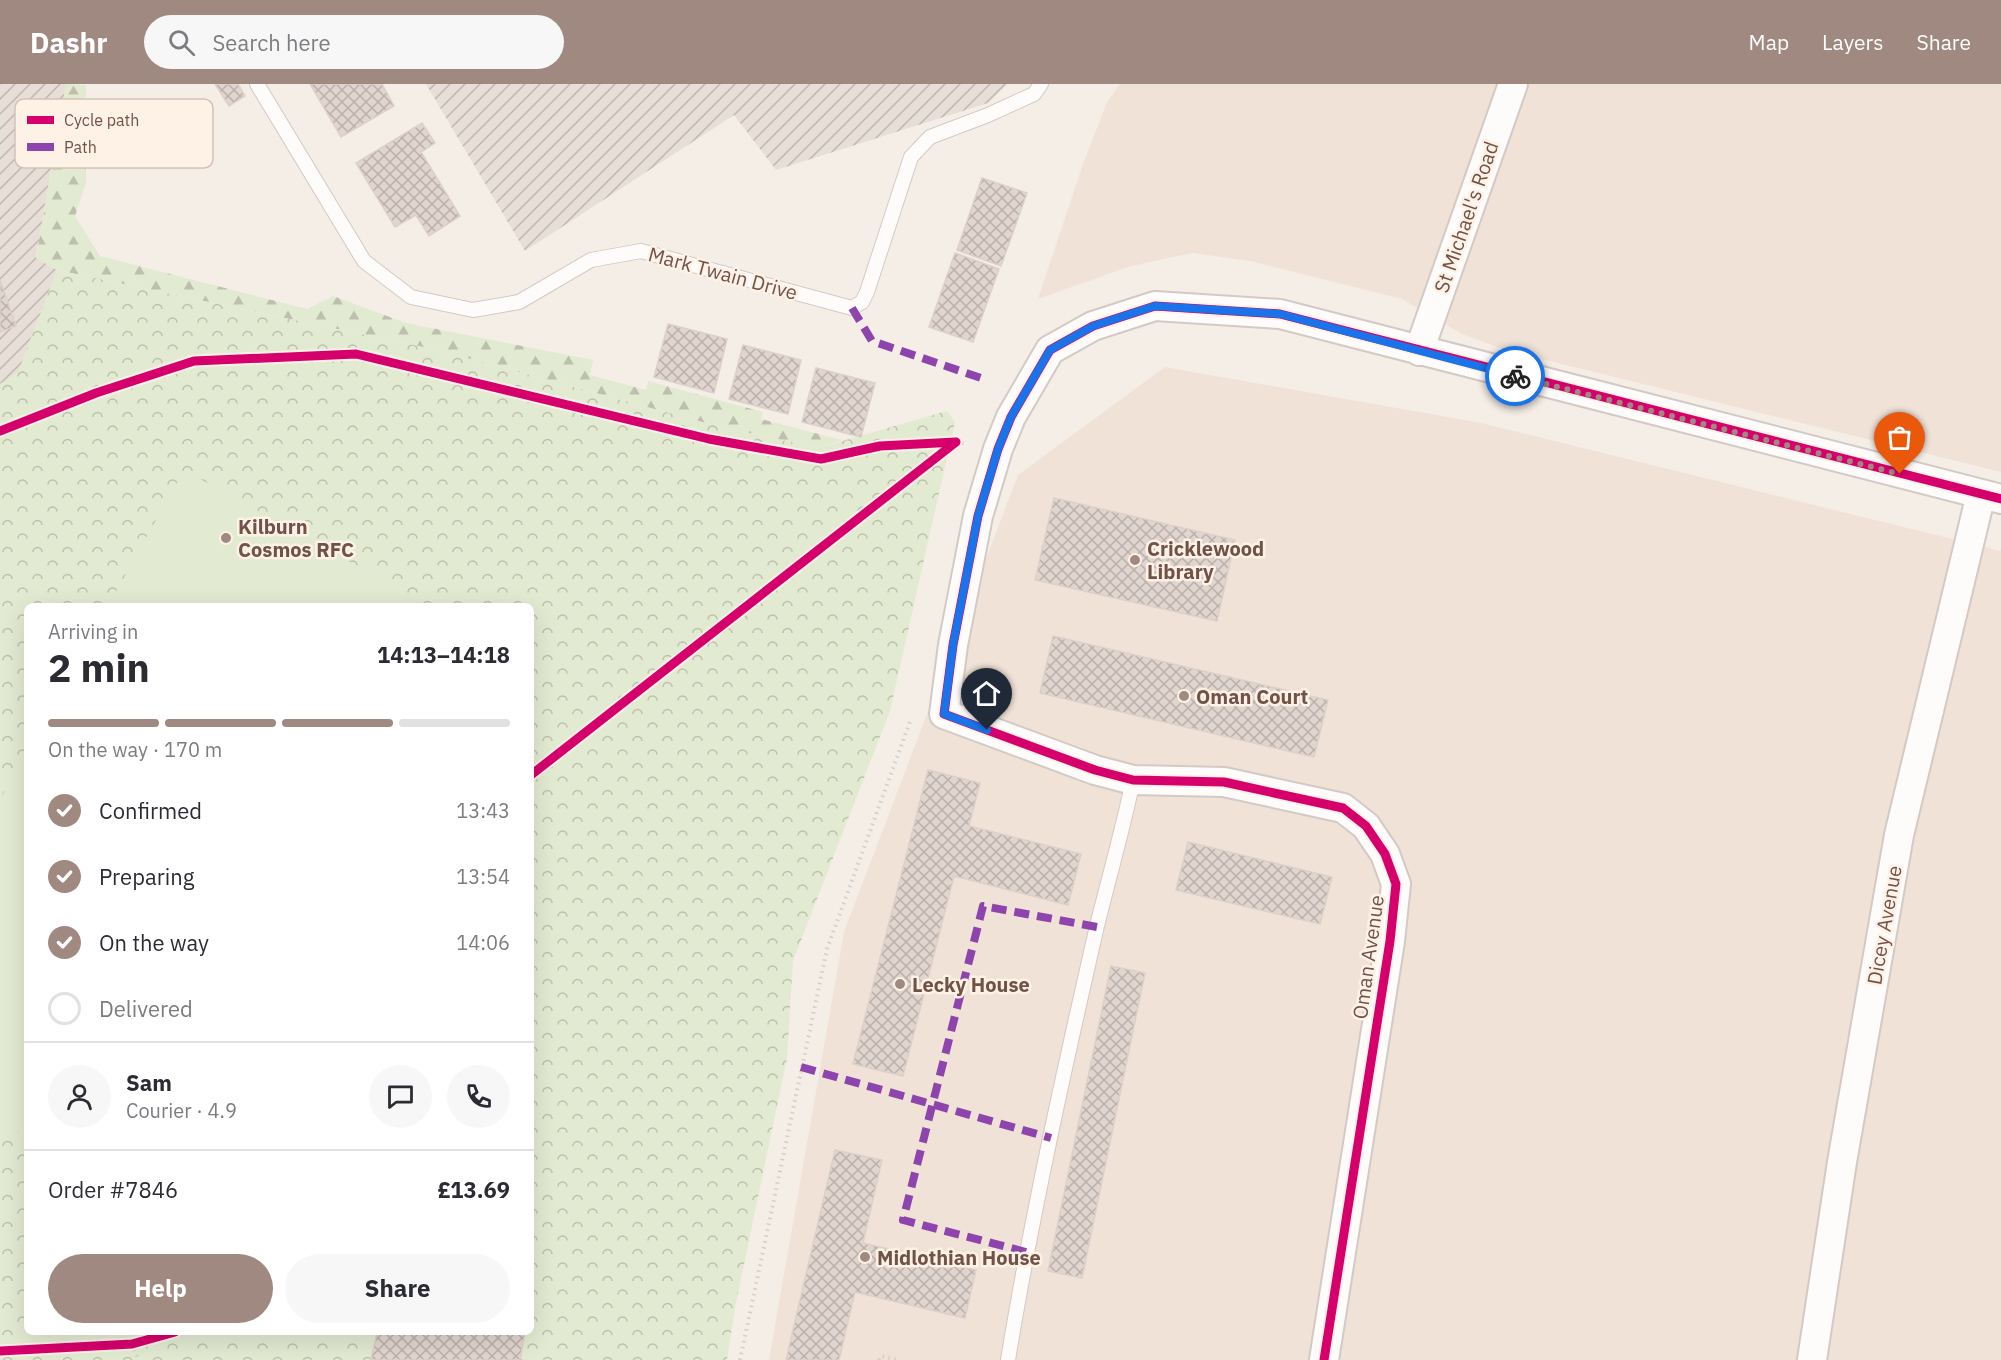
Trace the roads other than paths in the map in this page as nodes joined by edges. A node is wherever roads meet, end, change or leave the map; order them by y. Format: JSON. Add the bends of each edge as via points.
{"nodes":[{"id":1,"x":257,"y":84,"type":"edge"},
{"id":2,"x":1041,"y":84,"type":"edge"},
{"id":3,"x":1513,"y":84,"type":"edge"},
{"id":4,"x":1419,"y":351,"type":"junction"},
{"id":5,"x":1991,"y":497,"type":"edge"},
{"id":6,"x":1133,"y":780,"type":"junction"},
{"id":7,"x":1008,"y":1360,"type":"edge"},
{"id":8,"x":1324,"y":1360,"type":"edge"},
{"id":9,"x":1812,"y":1360,"type":"edge"}],
"edges":[{"from":1,"to":2,"type":"lane","name":"Mark Twain Drive","via":[[364,261],[411,297],[473,310],[519,302],[591,260],[641,251],[852,308],[862,302],[867,292],[911,157],[930,137],[1034,94]]},
{"from":3,"to":4,"type":"street","name":"St Michael's Road"},
{"from":4,"to":5,"type":"street"},
{"from":4,"to":6,"type":"street","name":"Oman Avenue","via":[[1280,314],[1155,306],[1093,326],[1050,350],[1011,417],[978,516],[944,714],[1095,770]]},
{"from":5,"to":9,"type":"street","name":"Dicey Avenue","via":[[1899,836]]},
{"from":6,"to":7,"type":"lane","via":[[1026,1252]]},
{"from":6,"to":8,"type":"street","name":"Oman Avenue","via":[[1224,782],[1343,808],[1366,826],[1385,854],[1396,885]]}]}
